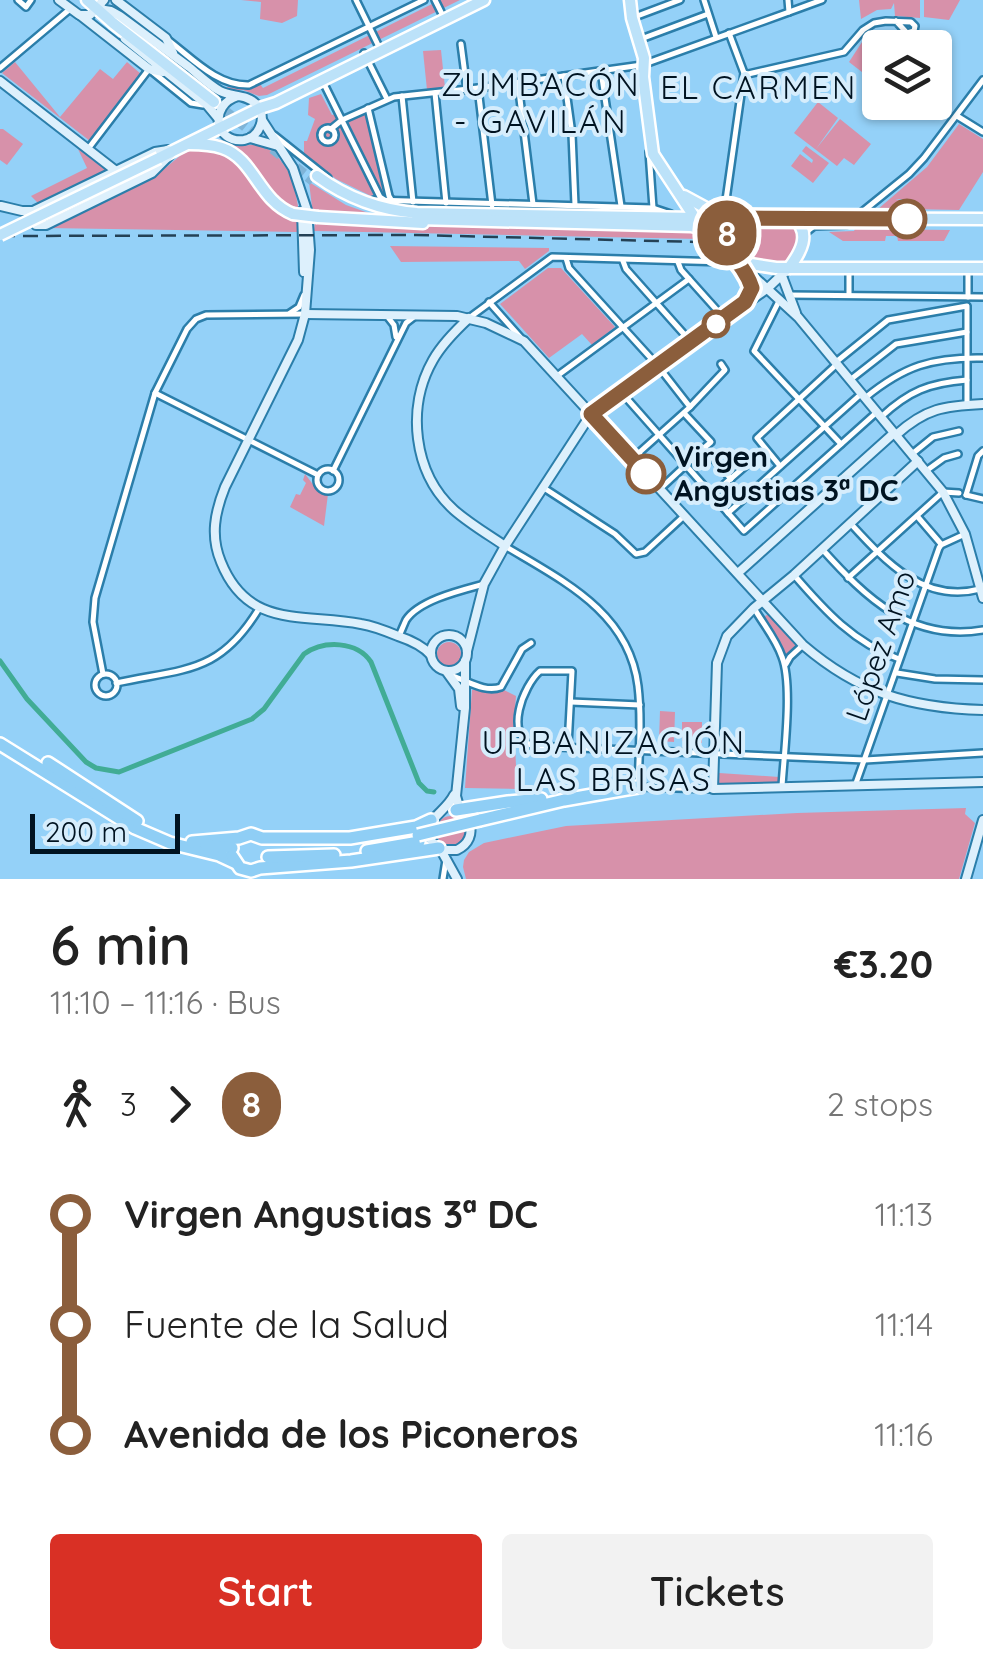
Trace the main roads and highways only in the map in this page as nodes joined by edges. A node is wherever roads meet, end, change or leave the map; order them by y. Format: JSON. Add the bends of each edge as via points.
{"nodes":[{"id":1,"x":88,"y":0,"type":"edge"},
{"id":2,"x":622,"y":0,"type":"edge"},
{"id":3,"x":630,"y":0,"type":"edge"},
{"id":4,"x":478,"y":1,"type":"edge"},
{"id":5,"x":100,"y":6,"type":"edge"},
{"id":6,"x":379,"y":48,"type":"junction"},
{"id":7,"x":366,"y":56,"type":"junction"},
{"id":8,"x":642,"y":66,"type":"junction"},
{"id":9,"x":213,"y":102,"type":"tunnel mouth"},
{"id":10,"x":263,"y":119,"type":"junction"},
{"id":11,"x":179,"y":148,"type":"junction"},
{"id":12,"x":679,"y":193,"type":"junction"},
{"id":13,"x":695,"y":218,"type":"junction"},
{"id":14,"x":724,"y":218,"type":"junction"},
{"id":15,"x":738,"y":218,"type":"junction"},
{"id":16,"x":794,"y":219,"type":"junction"},
{"id":17,"x":983,"y":219,"type":"edge"},
{"id":18,"x":444,"y":221,"type":"junction"},
{"id":19,"x":706,"y":230,"type":"junction"},
{"id":20,"x":0,"y":235,"type":"edge"},
{"id":21,"x":732,"y":255,"type":"junction"},
{"id":22,"x":983,"y":268,"type":"edge"},
{"id":23,"x":786,"y":272,"type":"junction"},
{"id":24,"x":0,"y":736,"type":"edge"},
{"id":25,"x":0,"y":744,"type":"edge"},
{"id":26,"x":70,"y":782,"type":"junction"},
{"id":27,"x":638,"y":787,"type":"road end"},
{"id":28,"x":564,"y":800,"type":"junction"},
{"id":29,"x":456,"y":811,"type":"road end"},
{"id":30,"x":119,"y":814,"type":"junction"},
{"id":31,"x":431,"y":820,"type":"road end"},
{"id":32,"x":266,"y":848,"type":"junction"},
{"id":33,"x":442,"y":852,"type":"road end"},
{"id":34,"x":236,"y":857,"type":"junction"},
{"id":35,"x":260,"y":868,"type":"junction"}],
"edges":[{"from":1,"to":5,"type":"main road"},
{"from":2,"to":8,"type":"main road"},
{"from":3,"to":8,"type":"main road"},
{"from":4,"to":6,"type":"main road"},
{"from":4,"to":6,"type":"main road"},
{"from":5,"to":9,"type":"main road"},
{"from":6,"to":7,"type":"main road"},
{"from":7,"to":10,"type":"main road","via":[[276,104]]},
{"from":7,"to":10,"type":"main road","via":[[273,98]]},
{"from":8,"to":12,"type":"main road","via":[[650,144]]},
{"from":10,"to":11,"type":"main road","via":[[219,123]]},
{"from":11,"to":18,"type":"main road","bridge":true,"via":[[208,144],[230,152],[268,197],[294,214]]},
{"from":11,"to":20,"type":"main road","bridge":true},
{"from":12,"to":13,"type":"main road"},
{"from":12,"to":14,"type":"main road"},
{"from":13,"to":14,"type":"main road"},
{"from":13,"to":18,"type":"main road","via":[[386,209],[315,178],[340,198],[377,213]]},
{"from":13,"to":19,"type":"main road"},
{"from":14,"to":15,"type":"main road"},
{"from":15,"to":16,"type":"main road"},
{"from":15,"to":21,"type":"main road","via":[[728,229]]},
{"from":16,"to":17,"type":"main road"},
{"from":16,"to":23,"type":"main road","via":[[802,225],[802,249]]},
{"from":18,"to":19,"type":"main road"},
{"from":19,"to":21,"type":"main road"},
{"from":21,"to":23,"type":"main road"},
{"from":22,"to":23,"type":"main road"},
{"from":24,"to":26,"type":"highway"},
{"from":25,"to":26,"type":"highway"},
{"from":26,"to":30,"type":"highway"},
{"from":27,"to":28,"type":"highway"},
{"from":28,"to":29,"type":"highway"},
{"from":28,"to":32,"type":"highway","bridge":true,"via":[[418,838]]},
{"from":30,"to":34,"type":"highway"},
{"from":30,"to":34,"type":"highway","via":[[170,843]]},
{"from":31,"to":32,"type":"highway"},
{"from":32,"to":34,"type":"highway","via":[[251,834]]},
{"from":32,"to":35,"type":"highway"},
{"from":33,"to":35,"type":"highway"},
{"from":34,"to":35,"type":"highway","via":[[251,871]]}]}
